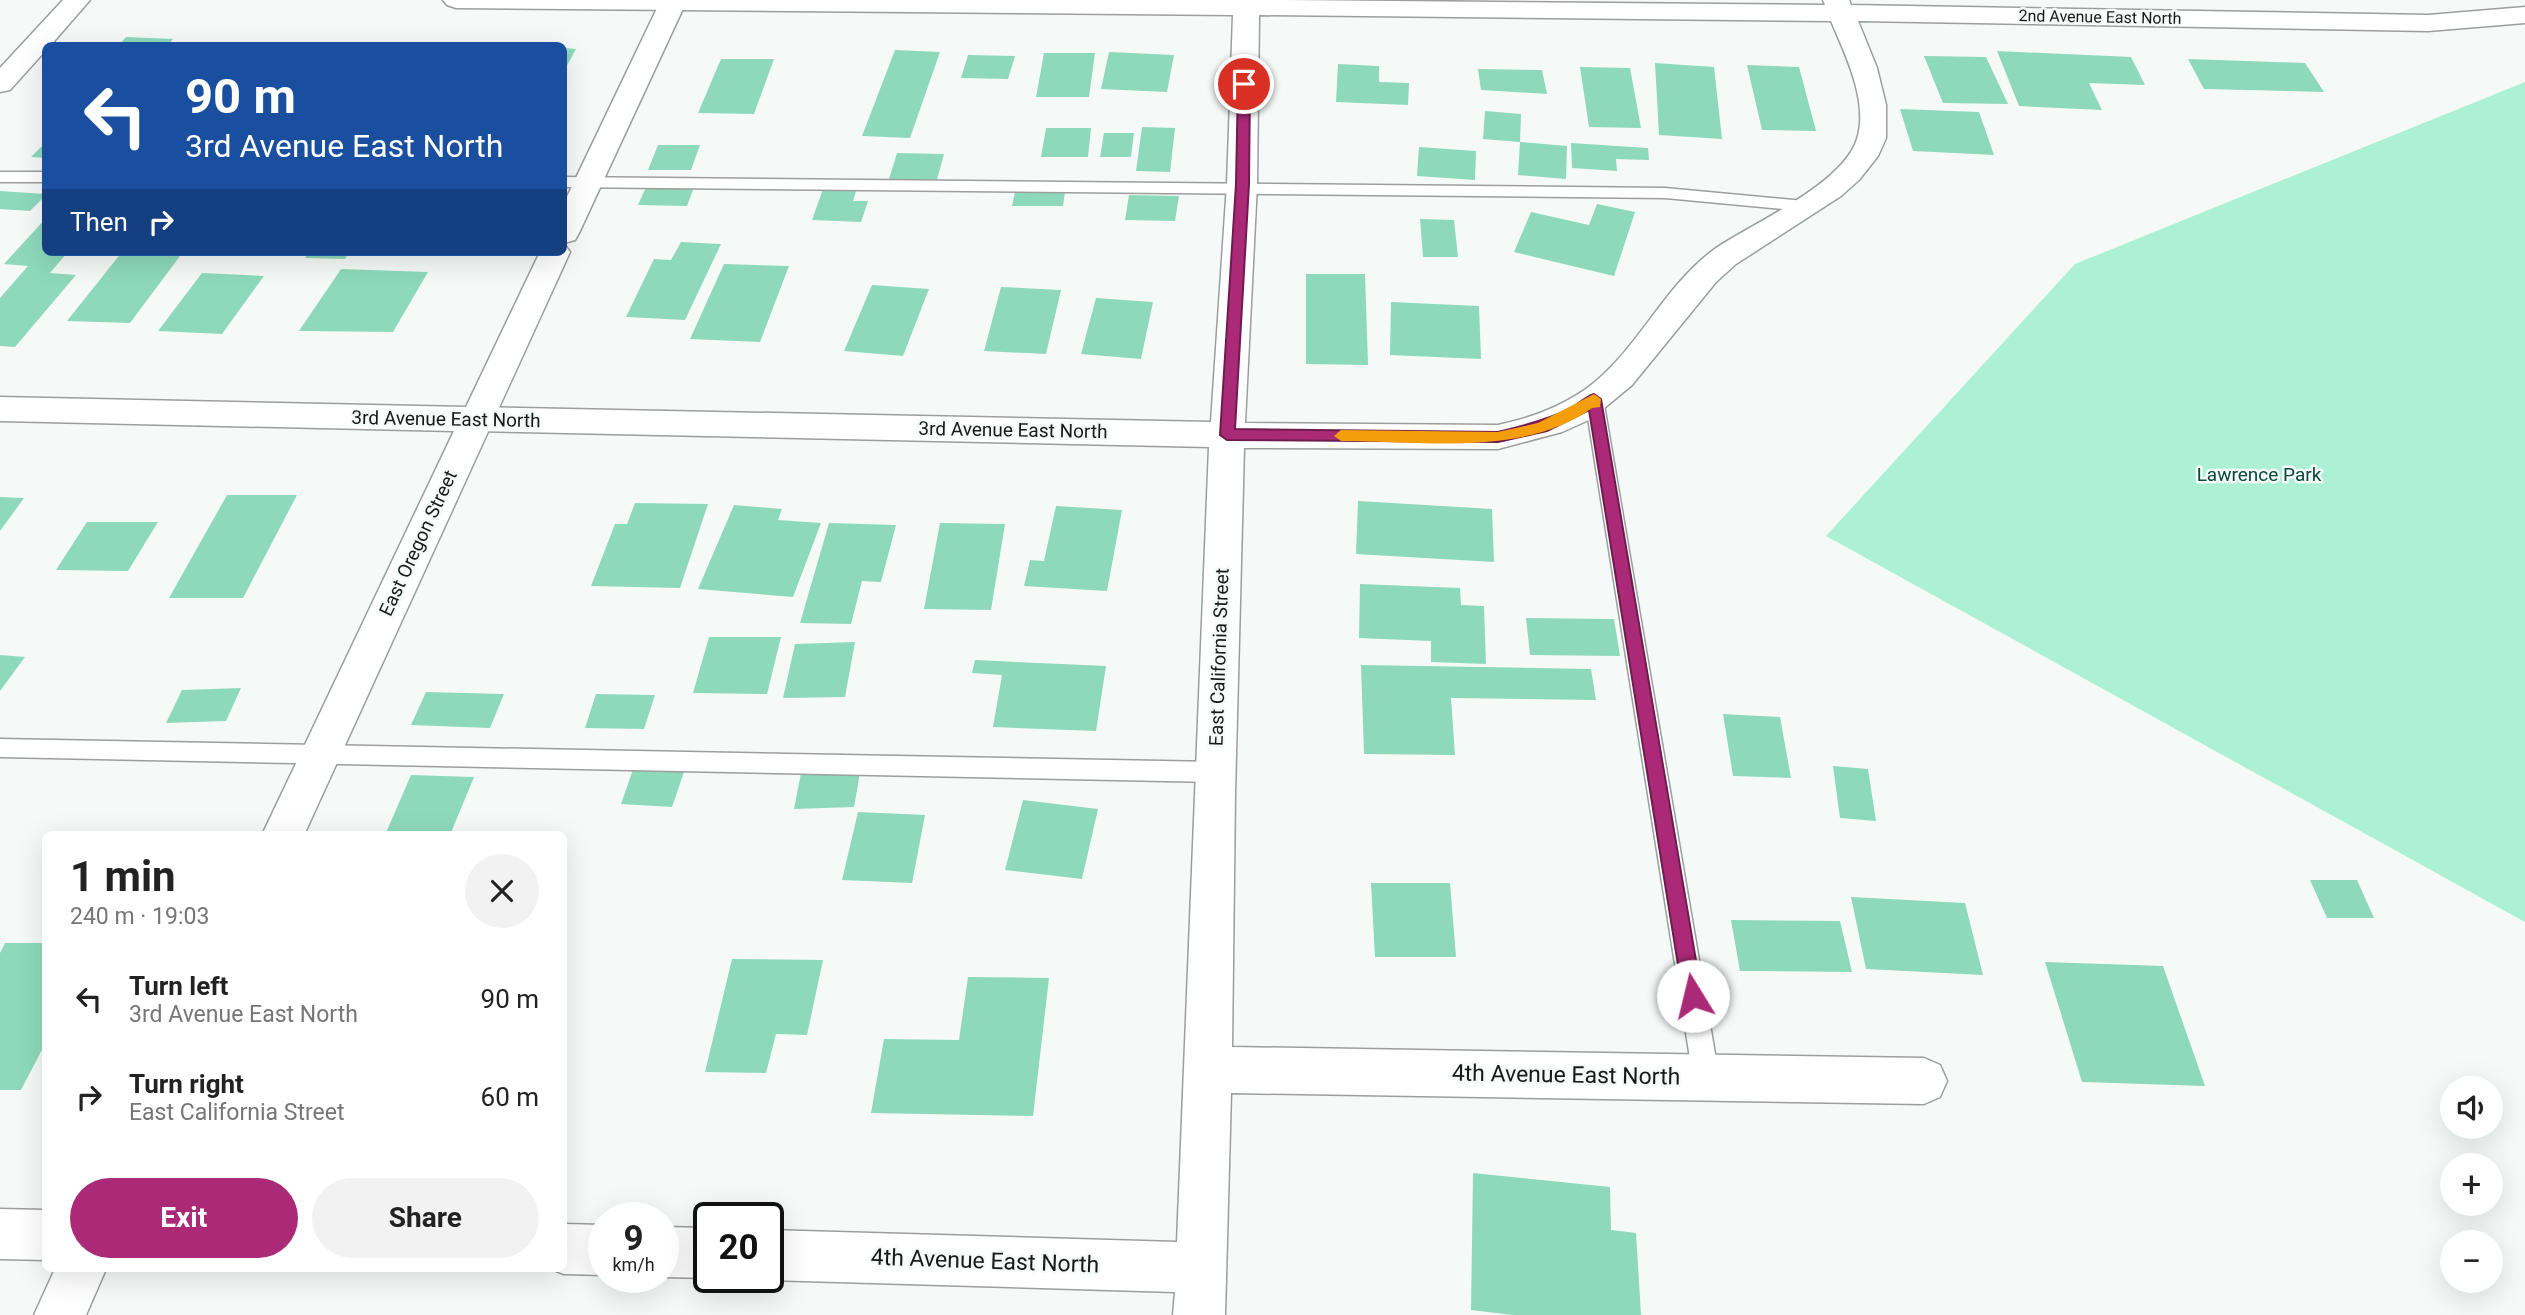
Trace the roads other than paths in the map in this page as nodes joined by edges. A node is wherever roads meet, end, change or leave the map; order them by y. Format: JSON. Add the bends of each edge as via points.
{"nodes":[{"id":1,"x":77,"y":0,"type":"edge"},
{"id":2,"x":456,"y":0,"type":"edge"},
{"id":3,"x":2408,"y":0,"type":"edge"},
{"id":4,"x":674,"y":1,"type":"edge"},
{"id":5,"x":1246,"y":4,"type":"edge"},
{"id":6,"x":1839,"y":7,"type":"edge"},
{"id":7,"x":2525,"y":15,"type":"edge"},
{"id":8,"x":2428,"y":23,"type":"junction"},
{"id":9,"x":0,"y":84,"type":"edge"},
{"id":10,"x":0,"y":177,"type":"edge"},
{"id":11,"x":42,"y":177,"type":"edge"},
{"id":12,"x":575,"y":183,"type":"edge"},
{"id":13,"x":1242,"y":190,"type":"junction"},
{"id":14,"x":1804,"y":206,"type":"junction"},
{"id":15,"x":567,"y":219,"type":"edge"},
{"id":16,"x":553,"y":256,"type":"edge"},
{"id":17,"x":1594,"y":399,"type":"junction"},
{"id":18,"x":0,"y":409,"type":"edge"},
{"id":19,"x":476,"y":419,"type":"junction"},
{"id":20,"x":1227,"y":435,"type":"junction"},
{"id":21,"x":0,"y":748,"type":"edge"},
{"id":22,"x":320,"y":754,"type":"junction"},
{"id":23,"x":1215,"y":772,"type":"junction"},
{"id":24,"x":285,"y":831,"type":"edge"},
{"id":25,"x":1209,"y":1070,"type":"junction"},
{"id":26,"x":1706,"y":1077,"type":"junction"},
{"id":27,"x":1924,"y":1081,"type":"dead end"},
{"id":28,"x":0,"y":1234,"type":"edge"},
{"id":29,"x":42,"y":1235,"type":"edge"},
{"id":30,"x":567,"y":1249,"type":"edge"},
{"id":31,"x":588,"y":1250,"type":"edge"},
{"id":32,"x":784,"y":1256,"type":"edge"},
{"id":33,"x":80,"y":1272,"type":"edge"},
{"id":34,"x":1200,"y":1291,"type":"edge"},
{"id":35,"x":60,"y":1315,"type":"edge"}],
"edges":[{"from":1,"to":9,"type":"street"},
{"from":2,"to":4,"type":"street","name":"2nd Avenue East North"},
{"from":3,"to":8,"type":"street"},
{"from":4,"to":5,"type":"street","name":"2nd Avenue East North"},
{"from":4,"to":12,"type":"street"},
{"from":5,"to":6,"type":"street","name":"2nd Avenue East North"},
{"from":5,"to":13,"type":"street","name":"East California Street"},
{"from":6,"to":8,"type":"street","name":"2nd Avenue East North","via":[[1942,14]]},
{"from":6,"to":14,"type":"street","name":"3rd Avenue East North","via":[[1866,81],[1872,138],[1846,176]]},
{"from":7,"to":8,"type":"street","name":"2nd Avenue East North"},
{"from":10,"to":11,"type":"lane"},
{"from":12,"to":13,"type":"lane"},
{"from":12,"to":15,"type":"street"},
{"from":13,"to":14,"type":"lane","via":[[1665,193]]},
{"from":13,"to":20,"type":"street","name":"East California Street"},
{"from":14,"to":17,"type":"street","name":"3rd Avenue East North","via":[[1724,258],[1678,304],[1611,387]]},
{"from":16,"to":19,"type":"street","name":"East Oregon Street"},
{"from":17,"to":20,"type":"street","name":"3rd Avenue East North","via":[[1542,427],[1498,437]]},
{"from":17,"to":26,"type":"lane"},
{"from":18,"to":19,"type":"street","name":"3rd Avenue East North"},
{"from":19,"to":20,"type":"street","name":"3rd Avenue East North"},
{"from":19,"to":22,"type":"street","name":"East Oregon Street"},
{"from":20,"to":23,"type":"street","name":"East California Street"},
{"from":21,"to":22,"type":"lane"},
{"from":22,"to":23,"type":"lane"},
{"from":22,"to":24,"type":"street","name":"East Oregon Street"},
{"from":23,"to":25,"type":"street","name":"East California Street"},
{"from":25,"to":26,"type":"street","name":"4th Avenue East North"},
{"from":25,"to":34,"type":"street","name":"East California Street"},
{"from":26,"to":27,"type":"street","name":"4th Avenue East North"},
{"from":28,"to":29,"type":"street"},
{"from":30,"to":31,"type":"street"},
{"from":32,"to":34,"type":"street","name":"4th Avenue East North"},
{"from":33,"to":35,"type":"street"}]}
